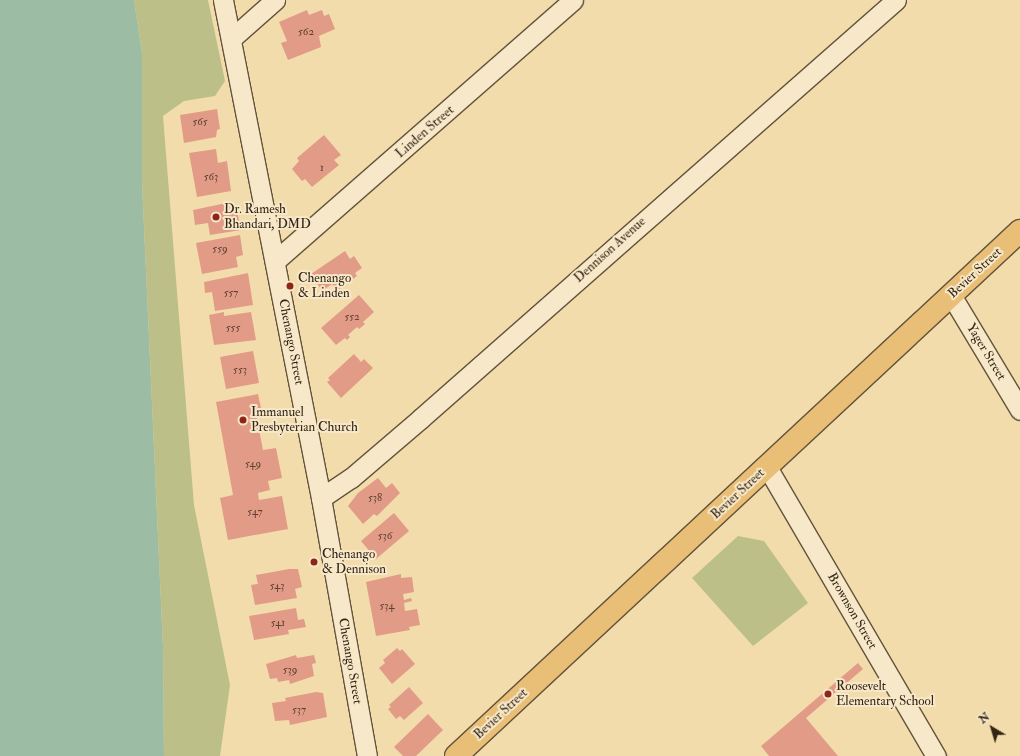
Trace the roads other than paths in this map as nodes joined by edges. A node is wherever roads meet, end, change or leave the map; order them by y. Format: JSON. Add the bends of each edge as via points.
{"nodes":[{"id":1,"x":223,"y":0,"type":"edge"},
{"id":2,"x":275,"y":0,"type":"edge"},
{"id":3,"x":573,"y":0,"type":"edge"},
{"id":4,"x":896,"y":0,"type":"edge"},
{"id":5,"x":231,"y":39,"type":"junction"},
{"id":6,"x":1020,"y":231,"type":"edge"},
{"id":7,"x":275,"y":261,"type":"junction"},
{"id":8,"x":951,"y":295,"type":"junction"},
{"id":9,"x":1020,"y":410,"type":"edge"},
{"id":10,"x":767,"y":467,"type":"junction"},
{"id":11,"x":322,"y":498,"type":"junction"},
{"id":12,"x":367,"y":756,"type":"edge"},
{"id":13,"x":456,"y":756,"type":"edge"},
{"id":14,"x":936,"y":756,"type":"edge"}],
"edges":[{"from":1,"to":5,"type":"street","name":"Chenango Street"},
{"from":2,"to":5,"type":"street"},
{"from":3,"to":7,"type":"street","name":"Linden Street"},
{"from":4,"to":11,"type":"street","name":"Dennison Avenue","via":[[420,419],[351,478]]},
{"from":5,"to":7,"type":"street","name":"Chenango Street"},
{"from":6,"to":8,"type":"main road","name":"Bevier Street"},
{"from":7,"to":11,"type":"street","name":"Chenango Street"},
{"from":8,"to":9,"type":"street","name":"Yager Street"},
{"from":8,"to":10,"type":"main road","name":"Bevier Street"},
{"from":10,"to":13,"type":"main road","name":"Bevier Street"},
{"from":10,"to":14,"type":"street","name":"Brownson Street"},
{"from":11,"to":12,"type":"street","name":"Chenango Street"}]}
